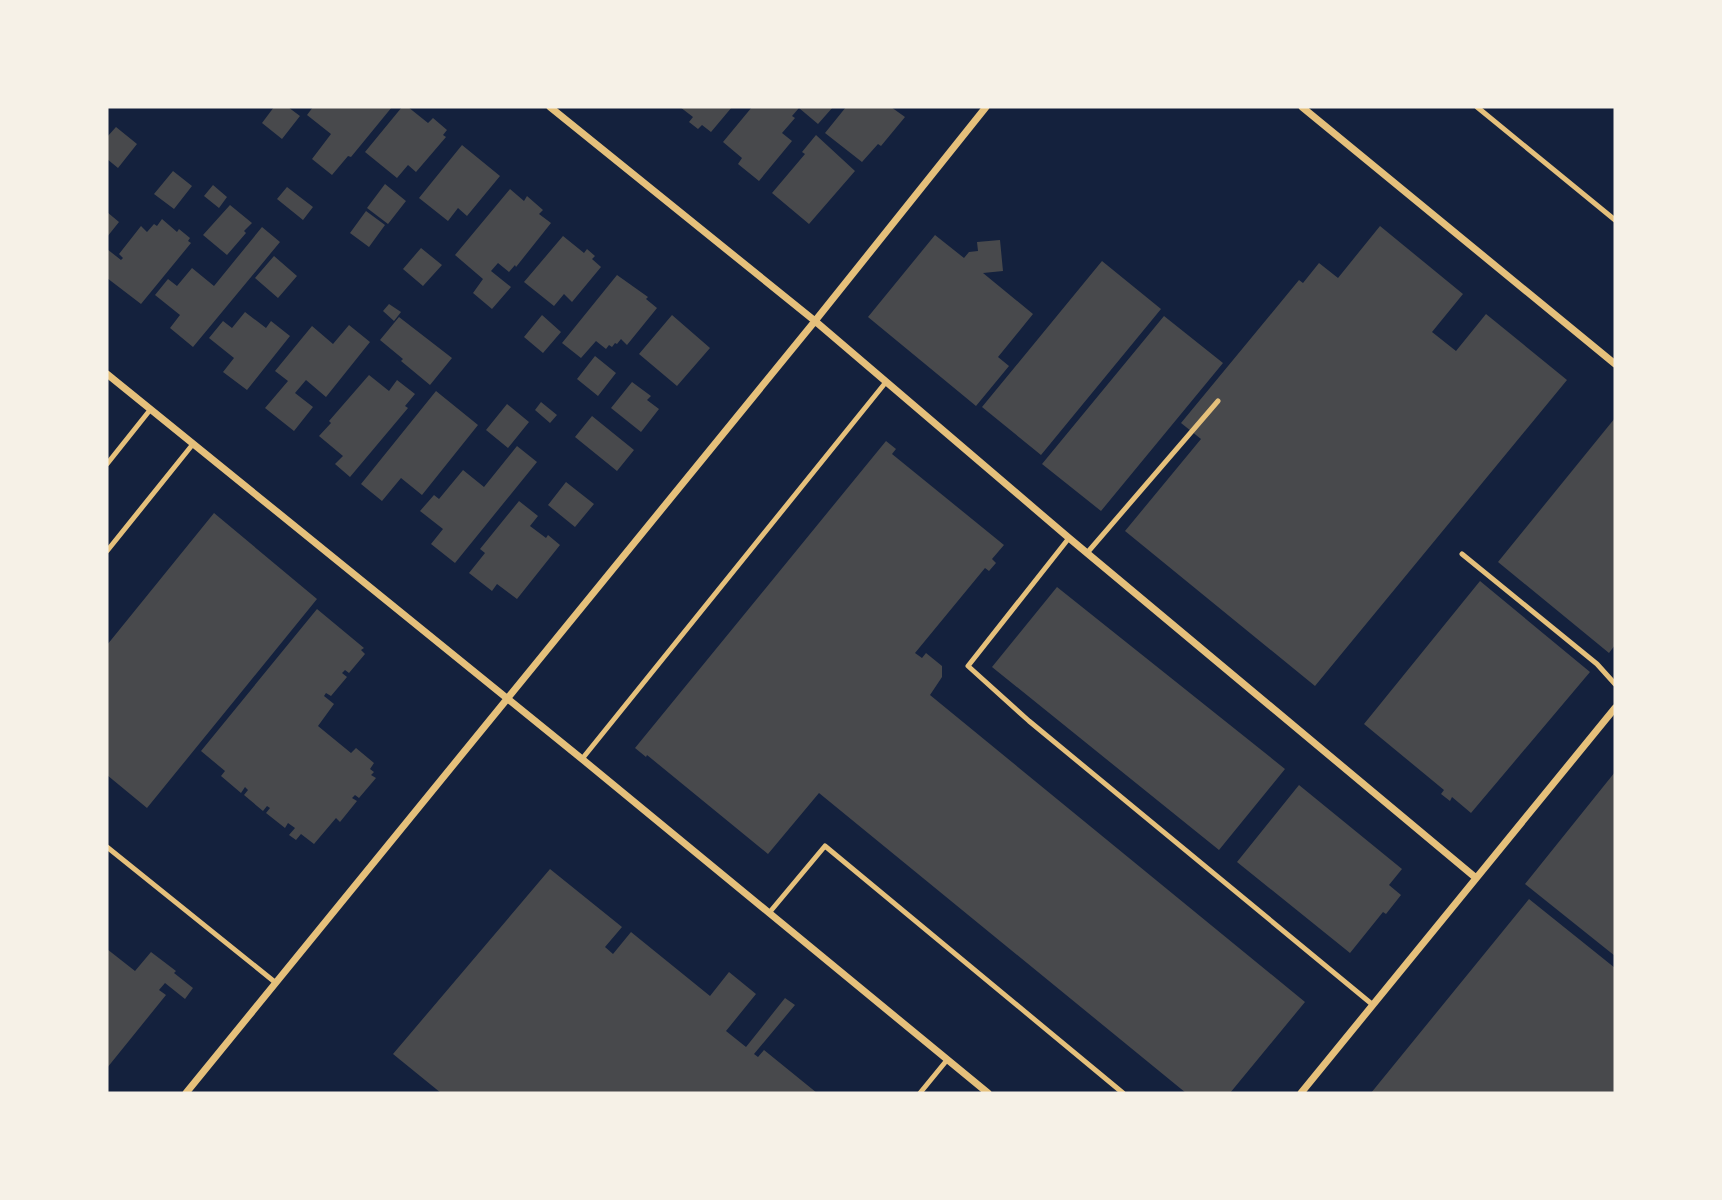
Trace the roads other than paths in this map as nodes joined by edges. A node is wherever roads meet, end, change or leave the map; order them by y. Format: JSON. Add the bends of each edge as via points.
{"nodes":[{"id":1,"x":550,"y":107,"type":"edge"},
{"id":2,"x":986,"y":107,"type":"edge"},
{"id":3,"x":1302,"y":107,"type":"edge"},
{"id":4,"x":1477,"y":107,"type":"edge"},
{"id":5,"x":1615,"y":220,"type":"edge"},
{"id":6,"x":815,"y":321,"type":"junction"},
{"id":7,"x":1615,"y":364,"type":"edge"},
{"id":8,"x":107,"y":374,"type":"edge"},
{"id":9,"x":886,"y":382,"type":"junction"},
{"id":10,"x":1218,"y":401,"type":"dead end"},
{"id":11,"x":150,"y":410,"type":"junction"},
{"id":12,"x":193,"y":444,"type":"junction"},
{"id":13,"x":107,"y":464,"type":"edge"},
{"id":14,"x":1069,"y":538,"type":"junction"},
{"id":15,"x":107,"y":551,"type":"edge"},
{"id":16,"x":1087,"y":553,"type":"junction"},
{"id":17,"x":1462,"y":554,"type":"dead end"},
{"id":18,"x":1615,"y":684,"type":"edge"},
{"id":19,"x":507,"y":699,"type":"junction"},
{"id":20,"x":1615,"y":708,"type":"edge"},
{"id":21,"x":582,"y":760,"type":"junction"},
{"id":22,"x":107,"y":847,"type":"edge"},
{"id":23,"x":1476,"y":878,"type":"junction"},
{"id":24,"x":769,"y":914,"type":"junction"},
{"id":25,"x":276,"y":982,"type":"junction"},
{"id":26,"x":1373,"y":1005,"type":"junction"},
{"id":27,"x":947,"y":1059,"type":"junction"},
{"id":28,"x":186,"y":1093,"type":"edge"},
{"id":29,"x":920,"y":1093,"type":"edge"},
{"id":30,"x":988,"y":1093,"type":"edge"},
{"id":31,"x":1123,"y":1093,"type":"edge"},
{"id":32,"x":1301,"y":1093,"type":"edge"}],
"edges":[{"from":1,"to":6,"type":"street"},
{"from":2,"to":6,"type":"street"},
{"from":3,"to":7,"type":"street"},
{"from":4,"to":5,"type":"lane"},
{"from":6,"to":9,"type":"street"},
{"from":6,"to":19,"type":"street"},
{"from":8,"to":11,"type":"street"},
{"from":9,"to":14,"type":"street"},
{"from":9,"to":21,"type":"lane"},
{"from":10,"to":16,"type":"lane"},
{"from":11,"to":12,"type":"street"},
{"from":11,"to":13,"type":"lane"},
{"from":12,"to":15,"type":"lane"},
{"from":12,"to":19,"type":"street"},
{"from":14,"to":16,"type":"street"},
{"from":14,"to":26,"type":"lane","via":[[968,666]]},
{"from":16,"to":23,"type":"street"},
{"from":17,"to":18,"type":"lane","via":[[1597,664]]},
{"from":19,"to":21,"type":"street"},
{"from":19,"to":25,"type":"street"},
{"from":20,"to":23,"type":"street"},
{"from":21,"to":24,"type":"street"},
{"from":22,"to":25,"type":"lane"},
{"from":23,"to":26,"type":"street"},
{"from":24,"to":27,"type":"street"},
{"from":24,"to":31,"type":"lane","via":[[825,846]]},
{"from":25,"to":28,"type":"street"},
{"from":26,"to":32,"type":"street"},
{"from":27,"to":29,"type":"lane"},
{"from":27,"to":30,"type":"street"}]}
